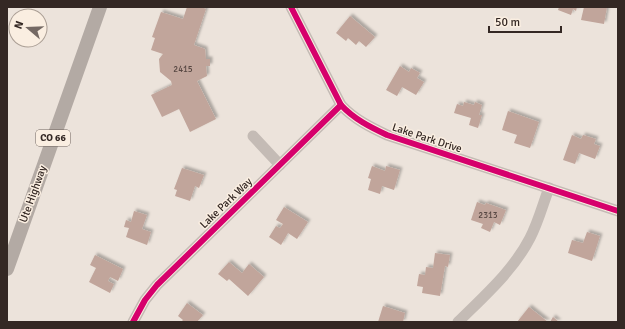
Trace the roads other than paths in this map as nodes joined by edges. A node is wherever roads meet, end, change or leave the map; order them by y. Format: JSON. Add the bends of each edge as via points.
{"nodes":[{"id":1,"x":100,"y":7,"type":"edge"},
{"id":2,"x":291,"y":7,"type":"edge"},
{"id":3,"x":340,"y":105,"type":"junction"},
{"id":4,"x":253,"y":136,"type":"dead end"},
{"id":5,"x":280,"y":165,"type":"junction"},
{"id":6,"x":549,"y":188,"type":"junction"},
{"id":7,"x":618,"y":211,"type":"edge"},
{"id":8,"x":7,"y":269,"type":"edge"},
{"id":9,"x":133,"y":322,"type":"edge"},
{"id":10,"x":458,"y":322,"type":"edge"}],
"edges":[{"from":1,"to":8,"type":"main road","name":"Ute Highway","number":"CO 66"},
{"from":2,"to":3,"type":"street","name":"Lake Park Drive"},
{"from":3,"to":5,"type":"street","name":"Lake Park Way"},
{"from":3,"to":6,"type":"street","name":"Lake Park Drive","via":[[366,126],[387,135]]},
{"from":4,"to":5,"type":"street"},
{"from":5,"to":9,"type":"street","name":"Lake Park Way","via":[[157,285]]},
{"from":6,"to":7,"type":"street","name":"Lake Park Drive"},
{"from":6,"to":10,"type":"street","via":[[531,237],[517,260]]}]}
